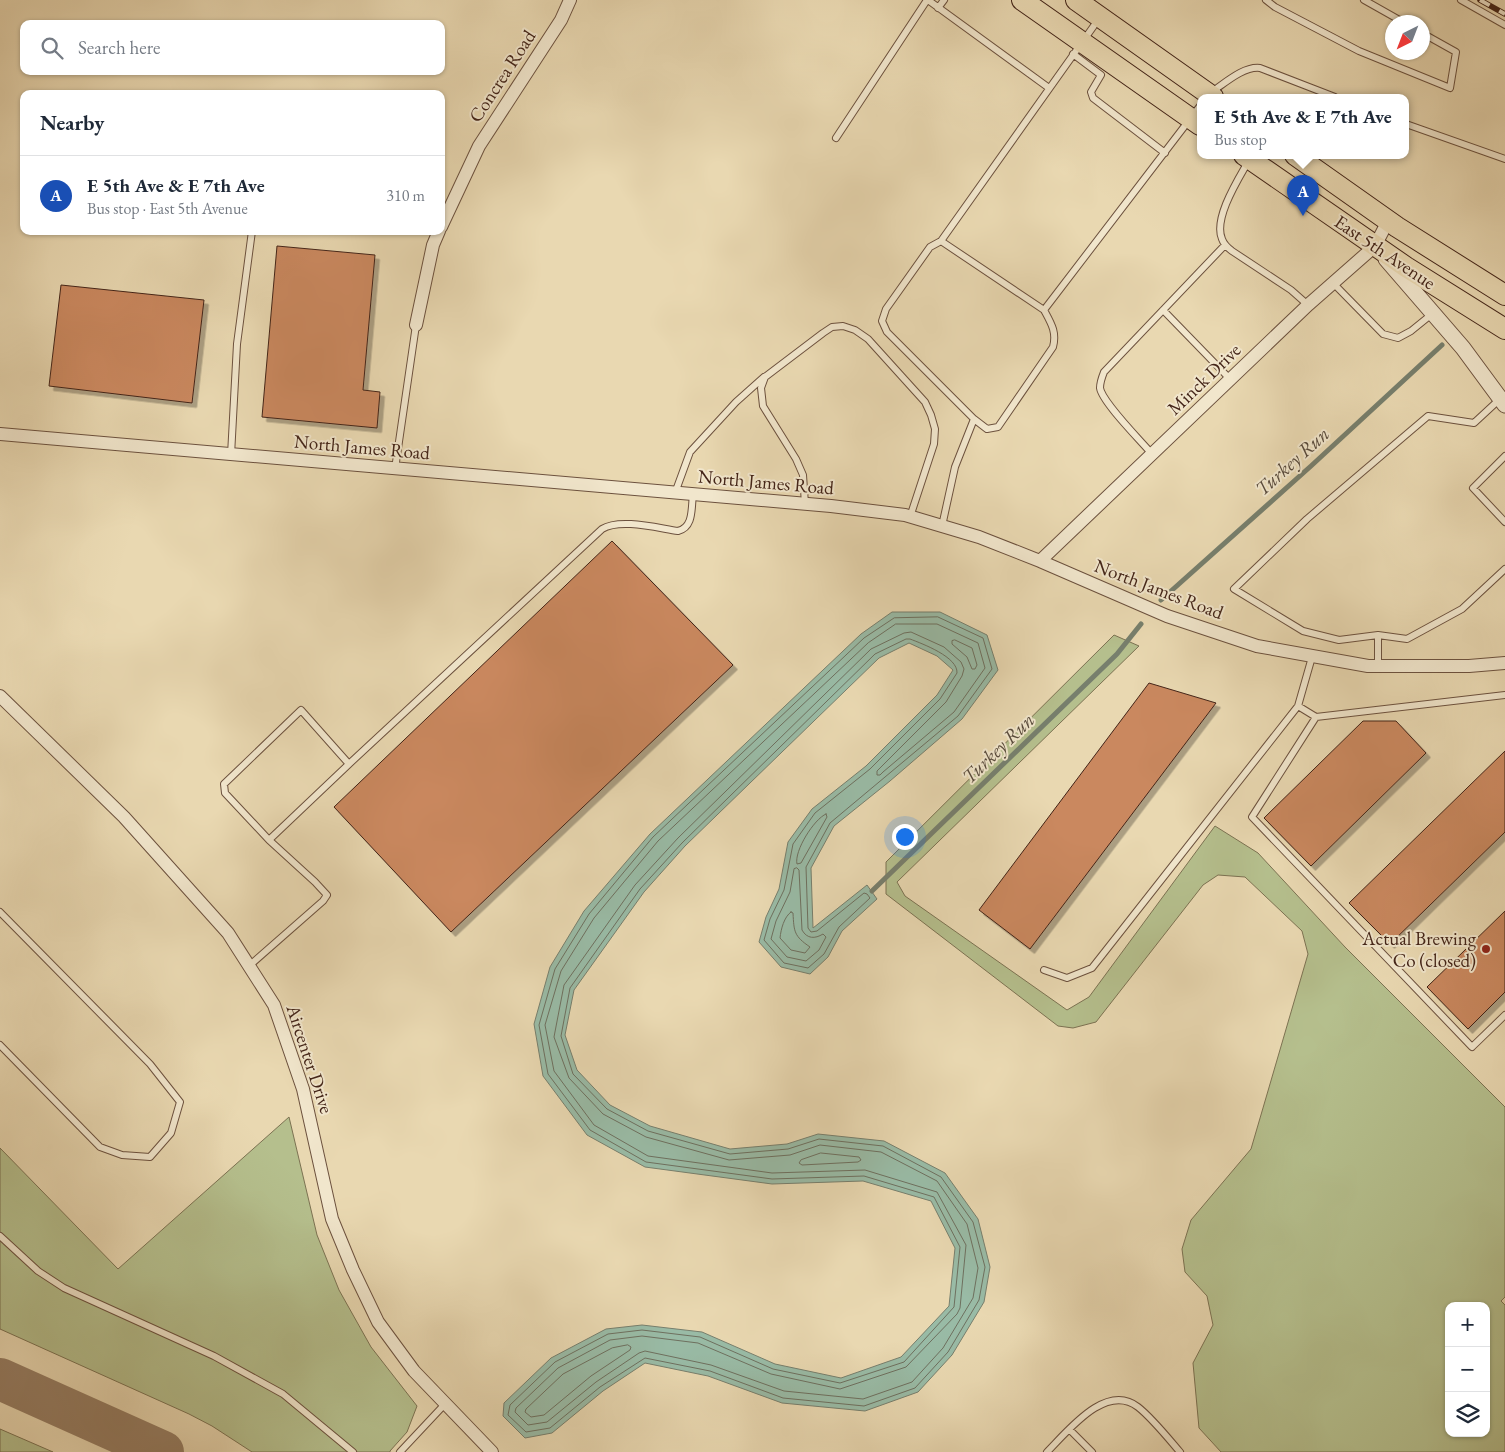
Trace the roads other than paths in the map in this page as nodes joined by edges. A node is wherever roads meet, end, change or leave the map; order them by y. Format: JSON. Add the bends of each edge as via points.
{"nodes":[{"id":1,"x":570,"y":0,"type":"edge"},
{"id":2,"x":927,"y":0,"type":"edge"},
{"id":3,"x":944,"y":0,"type":"edge"},
{"id":4,"x":1022,"y":0,"type":"edge"},
{"id":5,"x":1076,"y":0,"type":"edge"},
{"id":6,"x":1266,"y":0,"type":"edge"},
{"id":7,"x":1364,"y":0,"type":"edge"},
{"id":8,"x":1461,"y":0,"type":"edge"},
{"id":9,"x":938,"y":8,"type":"junction"},
{"id":10,"x":1391,"y":15,"type":"edge"},
{"id":11,"x":1100,"y":17,"type":"junction"},
{"id":12,"x":1505,"y":25,"type":"edge"},
{"id":13,"x":1430,"y":37,"type":"edge"},
{"id":14,"x":1077,"y":48,"type":"junction"},
{"id":15,"x":1049,"y":88,"type":"junction"},
{"id":16,"x":1217,"y":94,"type":"edge"},
{"id":17,"x":1327,"y":94,"type":"edge"},
{"id":18,"x":1197,"y":100,"type":"edge"},
{"id":19,"x":1197,"y":103,"type":"edge"},
{"id":20,"x":1197,"y":115,"type":"edge"},
{"id":21,"x":1409,"y":125,"type":"edge"},
{"id":22,"x":836,"y":138,"type":"dead end"},
{"id":23,"x":1165,"y":154,"type":"junction"},
{"id":24,"x":1246,"y":159,"type":"edge"},
{"id":25,"x":1250,"y":159,"type":"edge"},
{"id":26,"x":1301,"y":159,"type":"edge"},
{"id":27,"x":1505,"y":159,"type":"edge"},
{"id":28,"x":445,"y":219,"type":"edge"},
{"id":29,"x":1388,"y":221,"type":"junction"},
{"id":30,"x":251,"y":235,"type":"edge"},
{"id":31,"x":438,"y":235,"type":"edge"},
{"id":32,"x":941,"y":241,"type":"junction"},
{"id":33,"x":1225,"y":245,"type":"junction"},
{"id":34,"x":1375,"y":246,"type":"junction"},
{"id":35,"x":1333,"y":283,"type":"junction"},
{"id":36,"x":1505,"y":295,"type":"edge"},
{"id":37,"x":1308,"y":305,"type":"junction"},
{"id":38,"x":1044,"y":310,"type":"junction"},
{"id":39,"x":1163,"y":310,"type":"junction"},
{"id":40,"x":1432,"y":314,"type":"junction"},
{"id":41,"x":416,"y":325,"type":"joint"},
{"id":42,"x":1505,"y":329,"type":"edge"},
{"id":43,"x":765,"y":377,"type":"junction"},
{"id":44,"x":1230,"y":380,"type":"junction"},
{"id":45,"x":1503,"y":402,"type":"edge"},
{"id":46,"x":974,"y":419,"type":"junction"},
{"id":47,"x":0,"y":434,"type":"edge"},
{"id":48,"x":1152,"y":454,"type":"junction"},
{"id":49,"x":231,"y":455,"type":"junction"},
{"id":50,"x":1505,"y":456,"type":"edge"},
{"id":51,"x":395,"y":469,"type":"junction"},
{"id":52,"x":675,"y":493,"type":"junction"},
{"id":53,"x":693,"y":494,"type":"junction"},
{"id":54,"x":805,"y":504,"type":"junction"},
{"id":55,"x":910,"y":517,"type":"junction"},
{"id":56,"x":1505,"y":522,"type":"edge"},
{"id":57,"x":942,"y":526,"type":"junction"},
{"id":58,"x":1040,"y":561,"type":"junction"},
{"id":59,"x":1505,"y":569,"type":"edge"},
{"id":60,"x":1378,"y":635,"type":"junction"},
{"id":61,"x":1312,"y":657,"type":"junction"},
{"id":62,"x":1505,"y":663,"type":"edge"},
{"id":63,"x":1378,"y":666,"type":"junction"},
{"id":64,"x":1505,"y":694,"type":"edge"},
{"id":65,"x":0,"y":696,"type":"edge"},
{"id":66,"x":1298,"y":706,"type":"junction"},
{"id":67,"x":1316,"y":717,"type":"junction"},
{"id":68,"x":349,"y":764,"type":"junction"},
{"id":69,"x":269,"y":840,"type":"junction"},
{"id":70,"x":0,"y":912,"type":"edge"},
{"id":71,"x":249,"y":966,"type":"junction"},
{"id":72,"x":1044,"y":970,"type":"dead end"},
{"id":73,"x":1505,"y":1015,"type":"edge"},
{"id":74,"x":0,"y":1045,"type":"edge"},
{"id":75,"x":0,"y":1236,"type":"edge"},
{"id":76,"x":445,"y":1404,"type":"junction"},
{"id":77,"x":1070,"y":1430,"type":"junction"},
{"id":78,"x":353,"y":1452,"type":"edge"},
{"id":79,"x":400,"y":1452,"type":"edge"},
{"id":80,"x":492,"y":1452,"type":"edge"},
{"id":81,"x":1047,"y":1452,"type":"edge"},
{"id":82,"x":1092,"y":1452,"type":"edge"},
{"id":83,"x":1180,"y":1452,"type":"edge"}],
"edges":[{"from":1,"to":28,"type":"street","name":"Concrea Road","via":[[561,20],[479,146]]},
{"from":2,"to":9,"type":"lane"},
{"from":2,"to":22,"type":"lane"},
{"from":3,"to":9,"type":"lane"},
{"from":4,"to":14,"type":"main road"},
{"from":5,"to":11,"type":"main road"},
{"from":6,"to":13,"type":"lane","via":[[1359,51],[1450,88],[1456,52]]},
{"from":7,"to":10,"type":"lane"},
{"from":8,"to":12,"type":"lane"},
{"from":9,"to":15,"type":"lane"},
{"from":11,"to":14,"type":"lane"},
{"from":11,"to":18,"type":"main road"},
{"from":14,"to":15,"type":"lane"},
{"from":14,"to":19,"type":"main road"},
{"from":14,"to":23,"type":"lane","via":[[1101,75],[1091,92],[1093,98]]},
{"from":15,"to":32,"type":"lane"},
{"from":16,"to":17,"type":"lane","via":[[1245,69],[1252,67]]},
{"from":20,"to":23,"type":"lane"},
{"from":21,"to":27,"type":"lane"},
{"from":23,"to":38,"type":"lane"},
{"from":24,"to":33,"type":"lane","via":[[1221,222],[1221,237]]},
{"from":25,"to":34,"type":"main road","name":"East 5th Avenue"},
{"from":26,"to":29,"type":"main road","name":"East 5th Avenue"},
{"from":29,"to":34,"type":"street","name":"Minck Drive"},
{"from":29,"to":36,"type":"main road","name":"East 5th Avenue"},
{"from":30,"to":49,"type":"lane","via":[[237,344]]},
{"from":31,"to":41,"type":"street"},
{"from":32,"to":38,"type":"lane"},
{"from":32,"to":46,"type":"lane","via":[[923,255],[886,309],[882,321],[887,332]]},
{"from":33,"to":37,"type":"lane"},
{"from":33,"to":39,"type":"lane"},
{"from":34,"to":35,"type":"street","name":"Minck Drive"},
{"from":34,"to":40,"type":"street"},
{"from":34,"to":42,"type":"main road","name":"East 5th Avenue"},
{"from":35,"to":37,"type":"street","name":"Minck Drive"},
{"from":35,"to":40,"type":"lane","via":[[1383,334],[1398,338]]},
{"from":37,"to":44,"type":"street","name":"Minck Drive"},
{"from":38,"to":46,"type":"lane","via":[[1054,328],[1053,347],[998,427],[987,429]]},
{"from":39,"to":44,"type":"lane"},
{"from":39,"to":48,"type":"lane","via":[[1104,372],[1100,389]]},
{"from":40,"to":45,"type":"street","via":[[1463,348]]},
{"from":41,"to":51,"type":"lane"},
{"from":43,"to":52,"type":"lane","via":[[736,402],[690,452]]},
{"from":43,"to":54,"type":"lane","via":[[761,388],[763,406],[796,458]]},
{"from":43,"to":55,"type":"lane","via":[[832,327],[855,330],[868,339],[925,402],[932,415],[934,444]]},
{"from":44,"to":48,"type":"street","name":"Minck Drive"},
{"from":45,"to":60,"type":"lane","via":[[1474,423],[1428,416],[1307,519],[1234,589],[1303,631],[1339,640]]},
{"from":46,"to":57,"type":"lane","via":[[955,467]]},
{"from":47,"to":49,"type":"street","name":"North James Road"},
{"from":48,"to":58,"type":"street","name":"Minck Drive"},
{"from":49,"to":51,"type":"street","name":"North James Road"},
{"from":50,"to":56,"type":"lane","via":[[1473,488]]},
{"from":51,"to":52,"type":"street","name":"North James Road"},
{"from":52,"to":53,"type":"street","name":"North James Road"},
{"from":53,"to":54,"type":"street","name":"North James Road"},
{"from":53,"to":68,"type":"lane","via":[[690,520],[684,529],[624,524],[602,529]]},
{"from":54,"to":55,"type":"street","name":"North James Road"},
{"from":55,"to":57,"type":"street","name":"North James Road"},
{"from":57,"to":58,"type":"street","name":"North James Road"},
{"from":58,"to":61,"type":"street","name":"North James Road","via":[[1167,616],[1257,646]]},
{"from":59,"to":60,"type":"lane","via":[[1462,609],[1407,639]]},
{"from":60,"to":63,"type":"lane"},
{"from":61,"to":63,"type":"street","name":"North James Road"},
{"from":61,"to":66,"type":"lane"},
{"from":62,"to":63,"type":"street","name":"North James Road"},
{"from":64,"to":67,"type":"lane"},
{"from":65,"to":71,"type":"street","name":"Aircenter Drive","via":[[124,817],[228,934]]},
{"from":66,"to":67,"type":"lane"},
{"from":66,"to":72,"type":"lane","via":[[1092,968],[1068,978]]},
{"from":67,"to":73,"type":"lane","via":[[1252,817],[1472,1047]]},
{"from":68,"to":69,"type":"lane"},
{"from":68,"to":69,"type":"lane","via":[[301,710],[224,784],[225,793]]},
{"from":69,"to":71,"type":"lane","via":[[327,895]]},
{"from":70,"to":74,"type":"lane","via":[[150,1064],[180,1102],[171,1133],[150,1157],[122,1155],[100,1147]]},
{"from":71,"to":76,"type":"street","name":"Aircenter Drive","via":[[274,1005],[303,1089],[332,1219],[353,1270],[378,1322],[414,1371]]},
{"from":75,"to":78,"type":"lane","via":[[38,1271],[64,1288],[214,1356],[283,1394]]},
{"from":76,"to":79,"type":"lane"},
{"from":76,"to":80,"type":"street","name":"Aircenter Drive"},
{"from":77,"to":81,"type":"lane"},
{"from":77,"to":82,"type":"lane"},
{"from":77,"to":83,"type":"lane","via":[[1099,1404],[1122,1400],[1137,1406]]}]}
